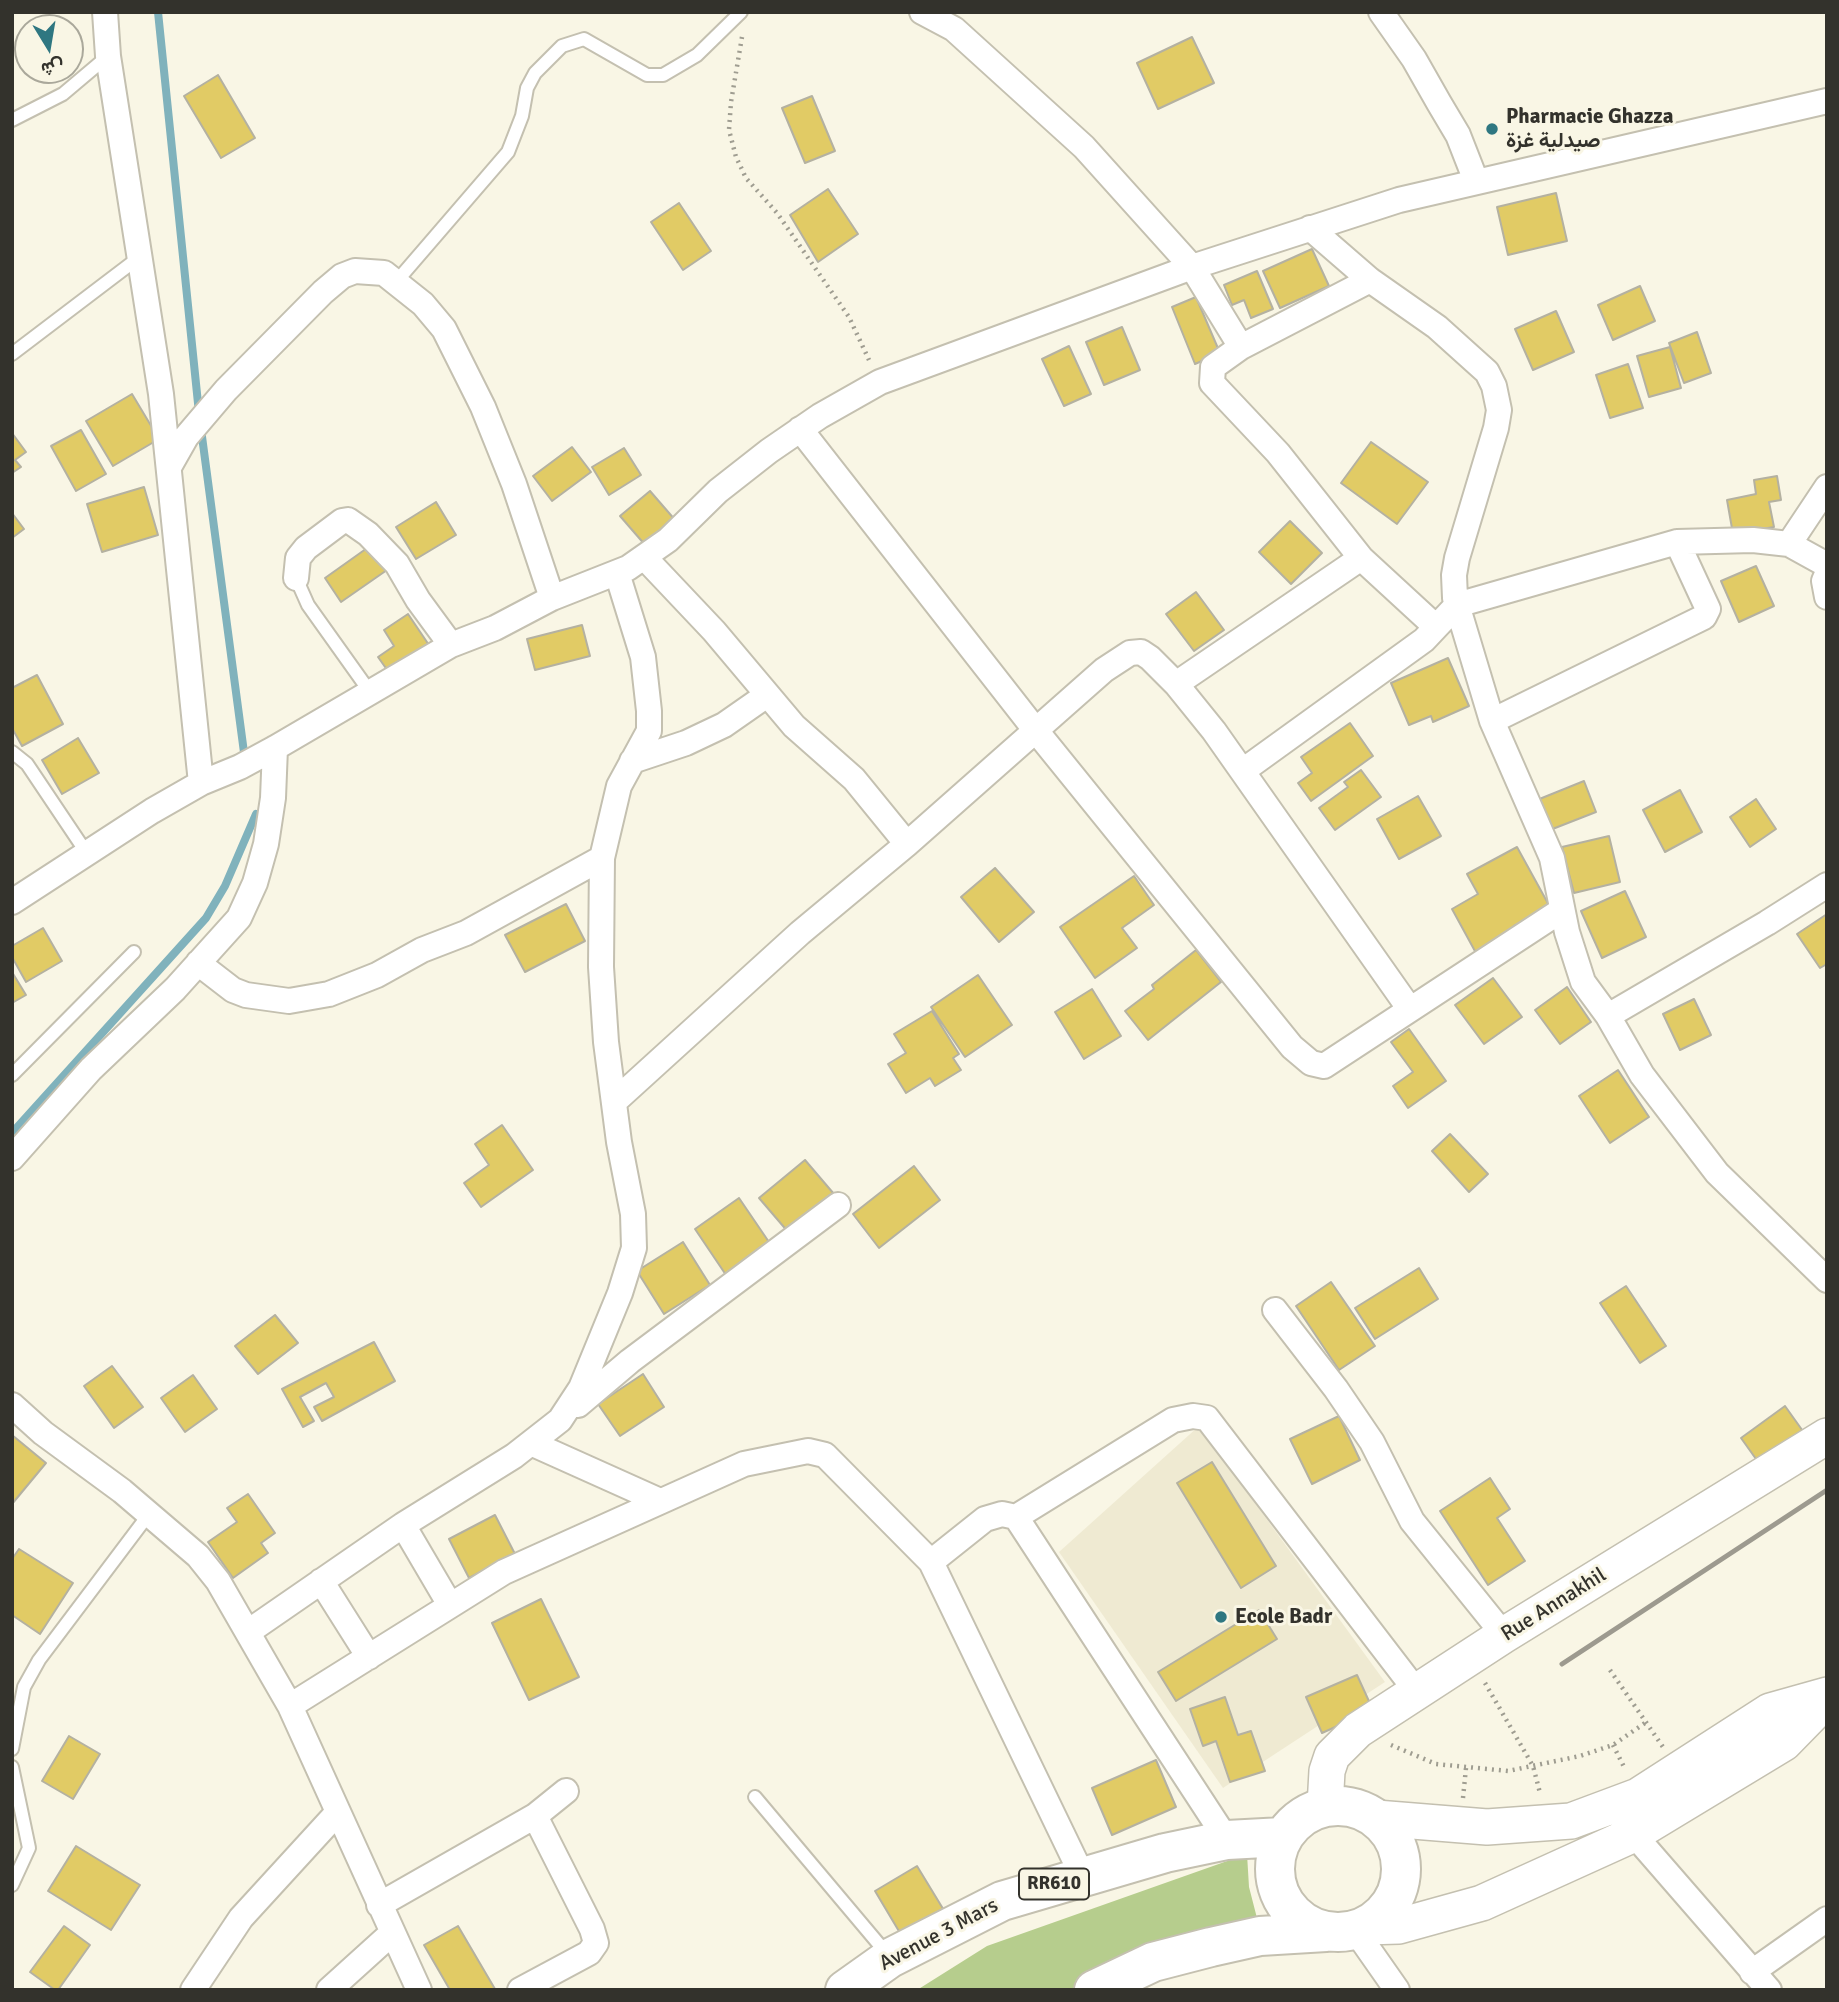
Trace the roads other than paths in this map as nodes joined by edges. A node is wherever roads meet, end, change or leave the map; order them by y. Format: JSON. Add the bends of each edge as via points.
{"nodes":[{"id":1,"x":105,"y":12,"type":"edge"},
{"id":2,"x":922,"y":12,"type":"edge"},
{"id":3,"x":1381,"y":12,"type":"edge"},
{"id":4,"x":743,"y":19,"type":"edge"},
{"id":5,"x":108,"y":56,"type":"junction"},
{"id":6,"x":1827,"y":101,"type":"edge"},
{"id":7,"x":12,"y":120,"type":"edge"},
{"id":8,"x":1476,"y":181,"type":"junction"},
{"id":9,"x":1310,"y":228,"type":"junction"},
{"id":10,"x":141,"y":256,"type":"junction"},
{"id":11,"x":1192,"y":267,"type":"junction"},
{"id":12,"x":1370,"y":280,"type":"junction"},
{"id":13,"x":396,"y":282,"type":"junction"},
{"id":14,"x":1241,"y":347,"type":"junction"},
{"id":15,"x":12,"y":354,"type":"edge"},
{"id":16,"x":800,"y":429,"type":"junction"},
{"id":17,"x":169,"y":467,"type":"junction"},
{"id":18,"x":1827,"y":487,"type":"edge"},
{"id":19,"x":1677,"y":542,"type":"junction"},
{"id":20,"x":1789,"y":544,"type":"junction"},
{"id":21,"x":644,"y":557,"type":"junction"},
{"id":22,"x":1361,"y":558,"type":"junction"},
{"id":23,"x":1827,"y":565,"type":"edge"},
{"id":24,"x":617,"y":573,"type":"junction"},
{"id":25,"x":1827,"y":574,"type":"edge"},
{"id":26,"x":296,"y":578,"type":"joint"},
{"id":27,"x":1827,"y":597,"type":"edge"},
{"id":28,"x":552,"y":598,"type":"junction"},
{"id":29,"x":1457,"y":605,"type":"junction"},
{"id":30,"x":1436,"y":627,"type":"junction"},
{"id":31,"x":450,"y":645,"type":"junction"},
{"id":32,"x":1177,"y":684,"type":"junction"},
{"id":33,"x":370,"y":692,"type":"junction"},
{"id":34,"x":767,"y":695,"type":"junction"},
{"id":35,"x":1492,"y":721,"type":"junction"},
{"id":36,"x":1037,"y":732,"type":"junction"},
{"id":37,"x":275,"y":748,"type":"junction"},
{"id":38,"x":12,"y":752,"type":"edge"},
{"id":39,"x":632,"y":761,"type":"junction"},
{"id":40,"x":1244,"y":770,"type":"junction"},
{"id":41,"x":201,"y":783,"type":"junction"},
{"id":42,"x":907,"y":844,"type":"junction"},
{"id":43,"x":86,"y":852,"type":"junction"},
{"id":44,"x":602,"y":858,"type":"junction"},
{"id":45,"x":1827,"y":885,"type":"edge"},
{"id":46,"x":12,"y":902,"type":"edge"},
{"id":47,"x":1562,"y":910,"type":"junction"},
{"id":48,"x":134,"y":952,"type":"dead end"},
{"id":49,"x":198,"y":963,"type":"junction"},
{"id":50,"x":1409,"y":1008,"type":"junction"},
{"id":51,"x":1608,"y":1016,"type":"junction"},
{"id":52,"x":12,"y":1075,"type":"edge"},
{"id":53,"x":614,"y":1102,"type":"junction"},
{"id":54,"x":12,"y":1158,"type":"edge"},
{"id":55,"x":838,"y":1205,"type":"dead end"},
{"id":56,"x":1827,"y":1280,"type":"edge"},
{"id":57,"x":1275,"y":1310,"type":"dead end"},
{"id":58,"x":12,"y":1405,"type":"edge"},
{"id":59,"x":560,"y":1420,"type":"junction"},
{"id":60,"x":1827,"y":1436,"type":"edge"},
{"id":61,"x":533,"y":1444,"type":"junction"},
{"id":62,"x":660,"y":1501,"type":"junction"},
{"id":63,"x":149,"y":1514,"type":"junction"},
{"id":64,"x":1016,"y":1517,"type":"junction"},
{"id":65,"x":403,"y":1525,"type":"junction"},
{"id":66,"x":931,"y":1562,"type":"junction"},
{"id":67,"x":321,"y":1581,"type":"junction"},
{"id":68,"x":450,"y":1605,"type":"junction"},
{"id":69,"x":248,"y":1632,"type":"junction"},
{"id":70,"x":1504,"y":1635,"type":"junction"},
{"id":71,"x":369,"y":1657,"type":"junction"},
{"id":72,"x":1417,"y":1692,"type":"junction"},
{"id":73,"x":1827,"y":1697,"type":"edge"},
{"id":74,"x":290,"y":1706,"type":"junction"},
{"id":75,"x":12,"y":1749,"type":"edge"},
{"id":76,"x":12,"y":1767,"type":"edge"},
{"id":77,"x":566,"y":1791,"type":"dead end"},
{"id":78,"x":755,"y":1797,"type":"dead end"},
{"id":79,"x":1325,"y":1807,"type":"junction"},
{"id":80,"x":338,"y":1812,"type":"junction"},
{"id":81,"x":535,"y":1816,"type":"junction"},
{"id":82,"x":1376,"y":1818,"type":"junction"},
{"id":83,"x":1623,"y":1821,"type":"junction"},
{"id":84,"x":1283,"y":1837,"type":"junction"},
{"id":85,"x":1227,"y":1840,"type":"junction"},
{"id":86,"x":1082,"y":1875,"type":"junction"},
{"id":87,"x":12,"y":1885,"type":"edge"},
{"id":88,"x":379,"y":1905,"type":"junction"},
{"id":89,"x":1827,"y":1919,"type":"edge"},
{"id":90,"x":1349,"y":1930,"type":"junction"},
{"id":91,"x":391,"y":1934,"type":"junction"},
{"id":92,"x":891,"y":1958,"type":"junction"},
{"id":93,"x":1752,"y":1972,"type":"junction"},
{"id":94,"x":196,"y":1989,"type":"edge"},
{"id":95,"x":329,"y":1990,"type":"edge"},
{"id":96,"x":419,"y":1990,"type":"edge"},
{"id":97,"x":520,"y":1990,"type":"edge"},
{"id":98,"x":845,"y":1990,"type":"edge"},
{"id":99,"x":1094,"y":1990,"type":"edge"},
{"id":100,"x":1397,"y":1990,"type":"edge"},
{"id":101,"x":1769,"y":1990,"type":"edge"}],
"edges":[{"from":1,"to":5,"type":"street"},
{"from":2,"to":11,"type":"street","via":[[954,29],[1084,148]]},
{"from":3,"to":8,"type":"street","via":[[1458,135]]},
{"from":4,"to":13,"type":"lane","via":[[663,75],[647,75],[584,38],[562,46],[531,80],[508,152]]},
{"from":5,"to":7,"type":"lane","via":[[62,94]]},
{"from":5,"to":10,"type":"street"},
{"from":6,"to":8,"type":"street"},
{"from":8,"to":9,"type":"street"},
{"from":9,"to":11,"type":"street"},
{"from":9,"to":12,"type":"street"},
{"from":10,"to":15,"type":"lane"},
{"from":10,"to":17,"type":"street"},
{"from":11,"to":14,"type":"street"},
{"from":11,"to":16,"type":"street","via":[[880,382]]},
{"from":12,"to":14,"type":"street"},
{"from":12,"to":29,"type":"street","via":[[1471,356],[1487,372],[1498,398],[1496,428],[1454,575]]},
{"from":13,"to":17,"type":"street","via":[[370,269],[342,276],[217,400],[186,437]]},
{"from":13,"to":28,"type":"street","via":[[444,329],[483,407]]},
{"from":14,"to":22,"type":"street","via":[[1213,367],[1212,383],[1278,453]]},
{"from":16,"to":21,"type":"street","via":[[718,491]]},
{"from":16,"to":36,"type":"street"},
{"from":17,"to":41,"type":"street"},
{"from":18,"to":20,"type":"street"},
{"from":19,"to":20,"type":"street"},
{"from":19,"to":29,"type":"street"},
{"from":19,"to":35,"type":"street","via":[[1708,609],[1704,617]]},
{"from":20,"to":23,"type":"street"},
{"from":21,"to":24,"type":"street"},
{"from":21,"to":34,"type":"street"},
{"from":22,"to":30,"type":"street"},
{"from":22,"to":32,"type":"street"},
{"from":24,"to":28,"type":"street"},
{"from":24,"to":39,"type":"street","via":[[643,657],[649,711],[649,731]]},
{"from":25,"to":27,"type":"street"},
{"from":26,"to":31,"type":"street","via":[[298,558],[306,548],[348,520],[397,564]]},
{"from":26,"to":33,"type":"lane","via":[[308,606]]},
{"from":28,"to":31,"type":"street"},
{"from":29,"to":30,"type":"street"},
{"from":29,"to":35,"type":"street"},
{"from":30,"to":40,"type":"street"},
{"from":31,"to":33,"type":"street"},
{"from":32,"to":36,"type":"street","via":[[1141,652],[1122,656]]},
{"from":32,"to":40,"type":"street"},
{"from":33,"to":37,"type":"street"},
{"from":34,"to":39,"type":"street","via":[[711,731]]},
{"from":34,"to":42,"type":"street","via":[[794,726],[855,779]]},
{"from":35,"to":47,"type":"street","via":[[1552,858]]},
{"from":36,"to":42,"type":"street"},
{"from":36,"to":50,"type":"street","via":[[1292,1047],[1311,1063],[1324,1066]]},
{"from":37,"to":41,"type":"street"},
{"from":37,"to":49,"type":"street","via":[[273,798],[255,883],[239,918]]},
{"from":38,"to":43,"type":"lane","via":[[27,764]]},
{"from":39,"to":44,"type":"street","via":[[619,786]]},
{"from":40,"to":50,"type":"street"},
{"from":41,"to":43,"type":"street"},
{"from":42,"to":53,"type":"street","via":[[800,933]]},
{"from":43,"to":46,"type":"street"},
{"from":44,"to":49,"type":"street","via":[[466,933],[329,994],[289,1001],[246,995]]},
{"from":44,"to":53,"type":"street","via":[[601,967]]},
{"from":45,"to":51,"type":"street"},
{"from":47,"to":50,"type":"street"},
{"from":47,"to":51,"type":"street","via":[[1583,982]]},
{"from":48,"to":52,"type":"lane"},
{"from":49,"to":54,"type":"street","via":[[91,1069]]},
{"from":51,"to":56,"type":"street","via":[[1642,1075],[1717,1173]]},
{"from":53,"to":59,"type":"street","via":[[633,1214],[634,1248],[597,1353]]},
{"from":55,"to":59,"type":"street","via":[[630,1361]]},
{"from":57,"to":70,"type":"street","via":[[1371,1442],[1412,1521]]},
{"from":58,"to":63,"type":"street"},
{"from":59,"to":61,"type":"street"},
{"from":60,"to":70,"type":"main road","name":"Rue Annakhil"},
{"from":61,"to":62,"type":"street"},
{"from":61,"to":65,"type":"street"},
{"from":62,"to":66,"type":"street","via":[[744,1464],[808,1451],[825,1455]]},
{"from":62,"to":68,"type":"street","via":[[503,1572]]},
{"from":63,"to":69,"type":"street","via":[[198,1556]]},
{"from":63,"to":75,"type":"lane","via":[[39,1660],[24,1687]]},
{"from":64,"to":66,"type":"street","via":[[1002,1514],[985,1520]]},
{"from":64,"to":72,"type":"street","via":[[1173,1420],[1208,1418]]},
{"from":64,"to":85,"type":"street"},
{"from":65,"to":67,"type":"street"},
{"from":65,"to":68,"type":"street"},
{"from":66,"to":86,"type":"street"},
{"from":67,"to":69,"type":"street"},
{"from":67,"to":71,"type":"street"},
{"from":68,"to":71,"type":"street"},
{"from":69,"to":74,"type":"street"},
{"from":70,"to":72,"type":"main road","name":"Rue Annakhil"},
{"from":71,"to":74,"type":"street"},
{"from":72,"to":79,"type":"main road","name":"Rue Annakhil","via":[[1358,1730],[1332,1756]]},
{"from":73,"to":83,"type":"main road","via":[[1784,1743]]},
{"from":73,"to":83,"type":"main road","via":[[1770,1711],[1699,1754],[1639,1796]]},
{"from":74,"to":80,"type":"street"},
{"from":76,"to":87,"type":"lane","via":[[29,1848]]},
{"from":77,"to":81,"type":"street"},
{"from":78,"to":92,"type":"lane"},
{"from":79,"to":82,"type":"main road","via":[[1341,1806]]},
{"from":79,"to":84,"type":"main road","via":[[1301,1818]]},
{"from":80,"to":88,"type":"street"},
{"from":80,"to":94,"type":"street","via":[[242,1918]]},
{"from":81,"to":88,"type":"street"},
{"from":81,"to":97,"type":"street","via":[[596,1943],[589,1953]]},
{"from":82,"to":83,"type":"main road","via":[[1474,1827]]},
{"from":82,"to":90,"type":"main road","via":[[1391,1833],[1400,1853],[1402,1876],[1396,1896],[1383,1914]]},
{"from":83,"to":90,"type":"main road","via":[[1482,1903],[1399,1926]]},
{"from":83,"to":93,"type":"street"},
{"from":84,"to":85,"type":"main road","name":"Avenue 3 Mars","number":"RR610"},
{"from":84,"to":90,"type":"main road","via":[[1274,1870],[1284,1903],[1302,1921]]},
{"from":85,"to":86,"type":"main road","name":"Avenue 3 Mars","number":"RR610"},
{"from":86,"to":92,"type":"main road","name":"Avenue 3 Mars","number":"RR610","via":[[1002,1901]]},
{"from":88,"to":91,"type":"street"},
{"from":89,"to":93,"type":"street"},
{"from":90,"to":99,"type":"main road","via":[[1260,1936],[1211,1947],[1153,1962]]},
{"from":90,"to":100,"type":"street"},
{"from":91,"to":95,"type":"street"},
{"from":91,"to":96,"type":"street"},
{"from":92,"to":98,"type":"main road","name":"Avenue 3 Mars","number":"RR610"},
{"from":93,"to":101,"type":"street"}]}
